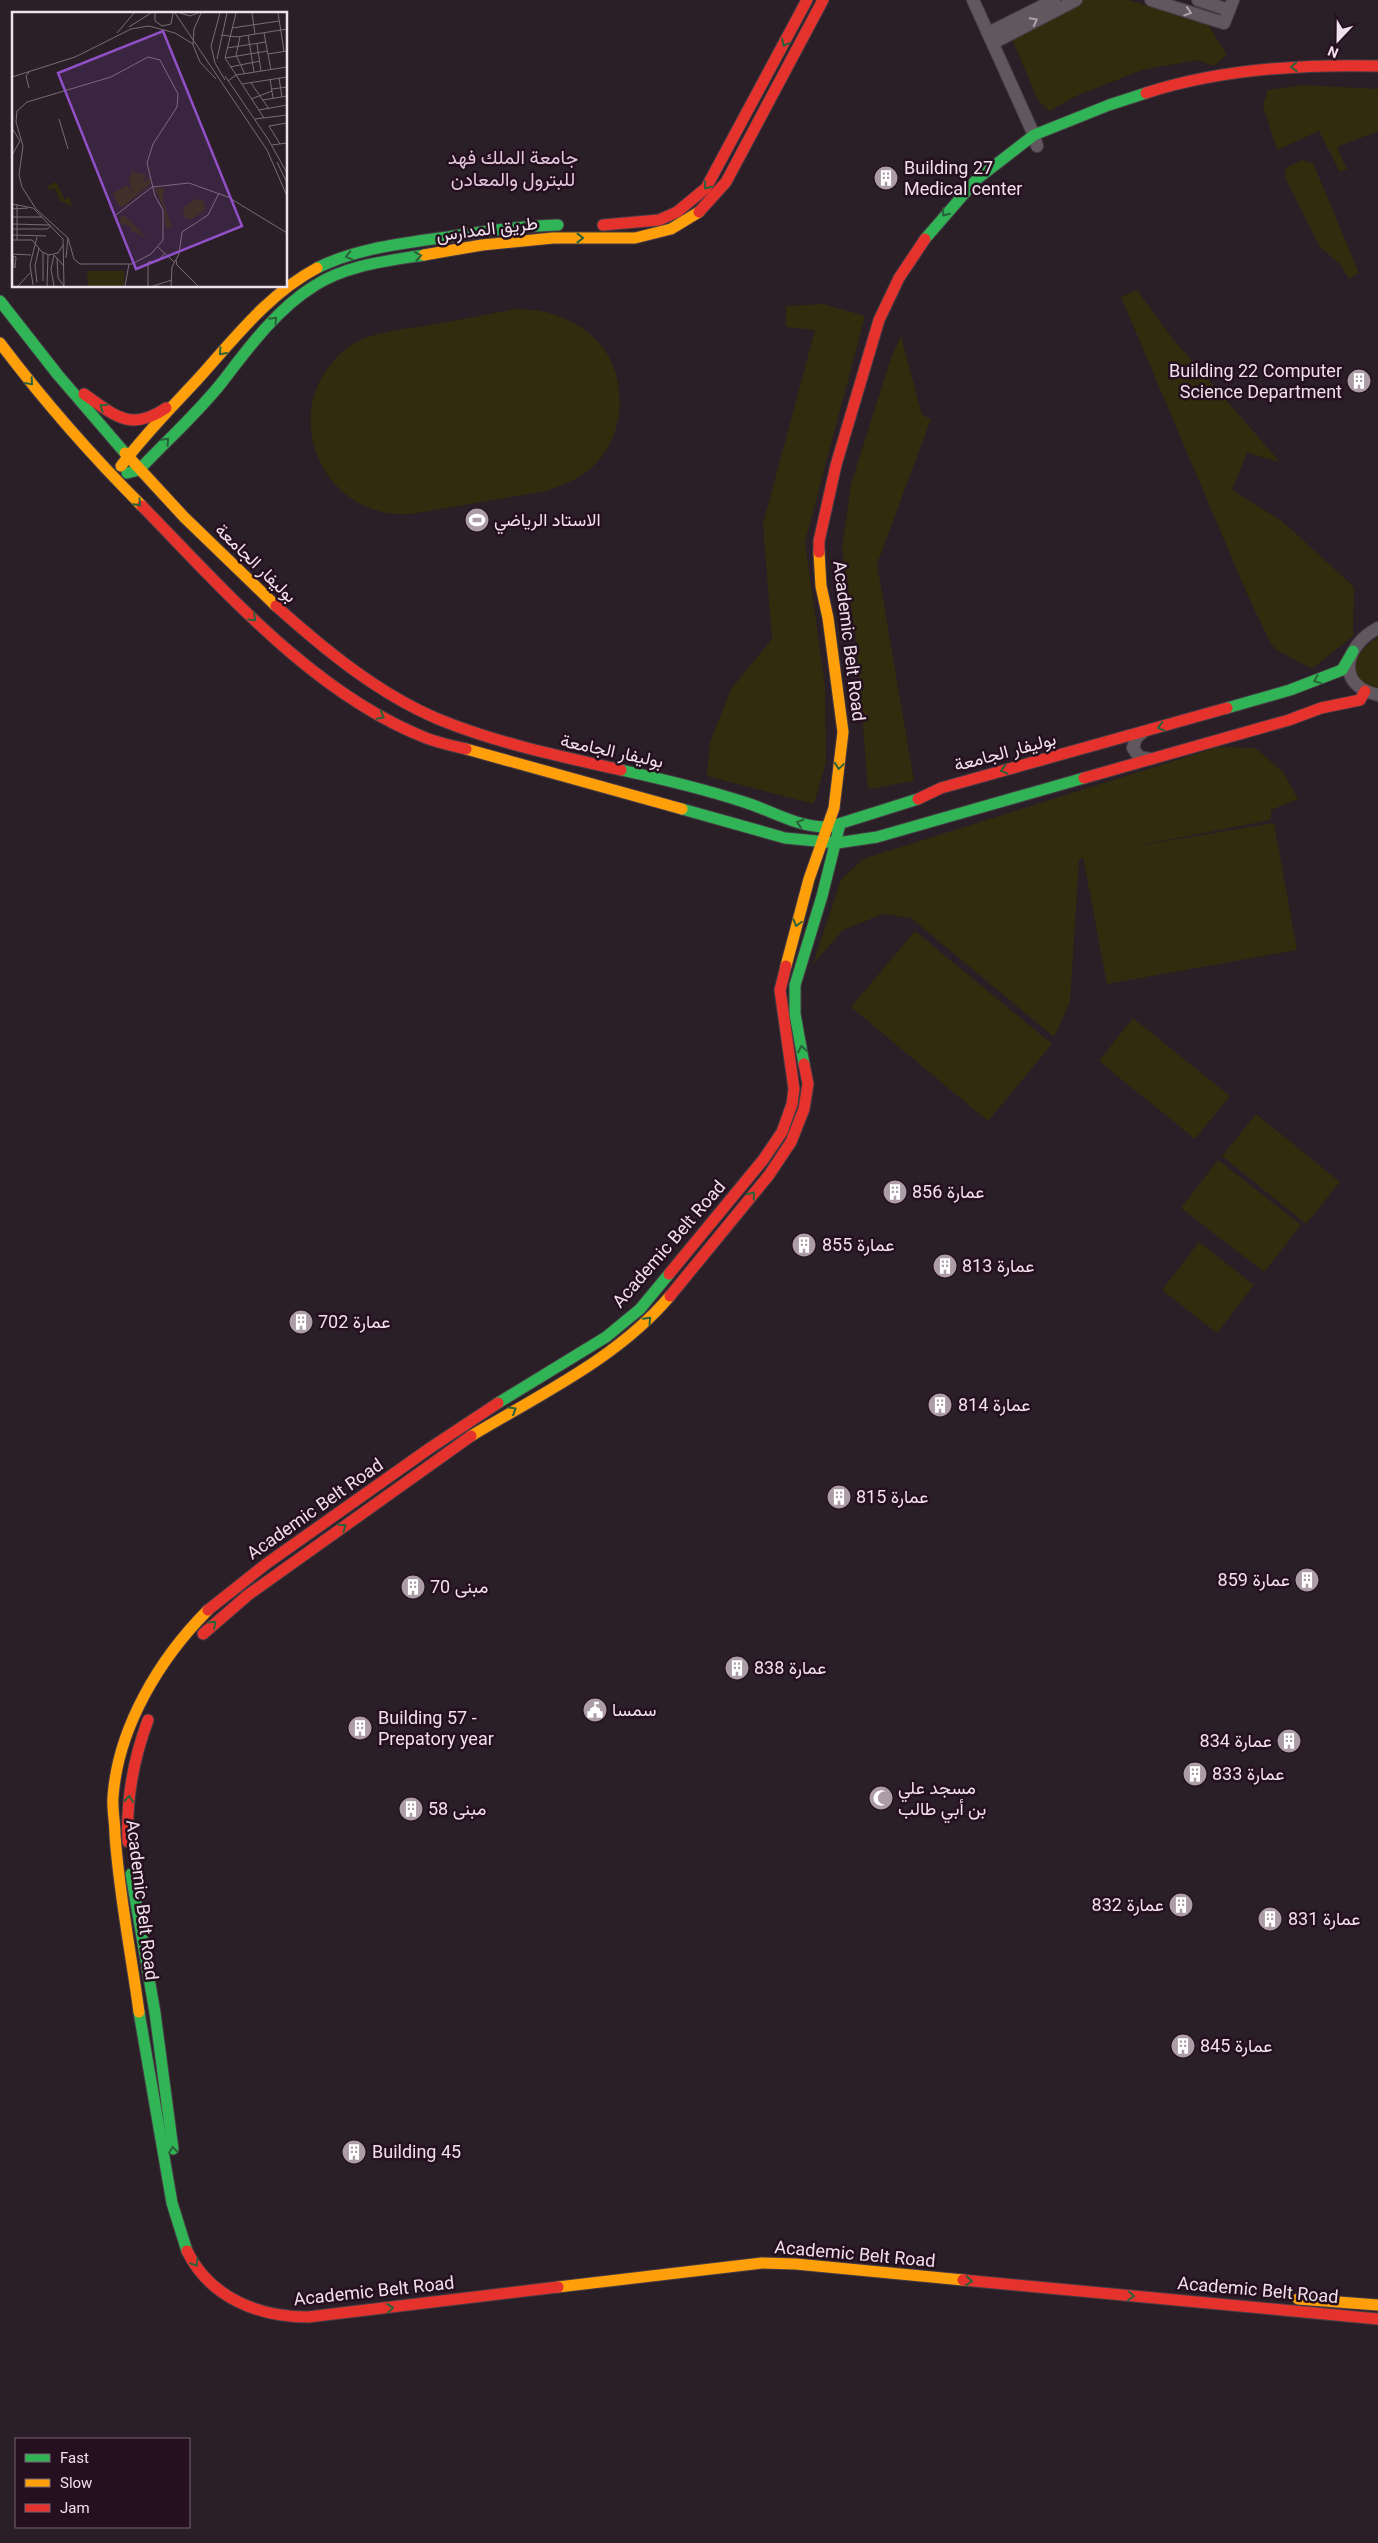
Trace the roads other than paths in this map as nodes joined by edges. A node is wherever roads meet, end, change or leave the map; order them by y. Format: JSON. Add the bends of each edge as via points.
{"nodes":[{"id":1,"x":807,"y":0,"type":"edge"},
{"id":2,"x":822,"y":0,"type":"edge"},
{"id":3,"x":973,"y":0,"type":"edge"},
{"id":4,"x":1054,"y":0,"type":"edge"},
{"id":5,"x":1076,"y":0,"type":"edge"},
{"id":6,"x":1151,"y":0,"type":"edge"},
{"id":7,"x":1198,"y":0,"type":"edge"},
{"id":8,"x":1231,"y":5,"type":"edge"},
{"id":9,"x":991,"y":38,"type":"junction"},
{"id":10,"x":1378,"y":66,"type":"edge"},
{"id":11,"x":1378,"y":76,"type":"edge"},
{"id":12,"x":1035,"y":141,"type":"junction"},
{"id":13,"x":573,"y":225,"type":"dead end"},
{"id":14,"x":593,"y":225,"type":"dead end"},
{"id":15,"x":288,"y":286,"type":"edge"},
{"id":16,"x":286,"y":288,"type":"edge"},
{"id":17,"x":0,"y":301,"type":"edge"},
{"id":18,"x":0,"y":343,"type":"edge"},
{"id":19,"x":62,"y":379,"type":"junction"},
{"id":20,"x":178,"y":401,"type":"junction"},
{"id":21,"x":128,"y":456,"type":"junction"},
{"id":22,"x":139,"y":470,"type":"junction"},
{"id":23,"x":113,"y":477,"type":"junction"},
{"id":24,"x":1378,"y":628,"type":"edge"},
{"id":25,"x":1353,"y":651,"type":"junction"},
{"id":26,"x":1365,"y":691,"type":"junction"},
{"id":27,"x":1378,"y":695,"type":"edge"},
{"id":28,"x":435,"y":717,"type":"junction"},
{"id":29,"x":1143,"y":732,"type":"junction"},
{"id":30,"x":426,"y":738,"type":"junction"},
{"id":31,"x":1153,"y":760,"type":"junction"},
{"id":32,"x":851,"y":762,"type":"dead end"},
{"id":33,"x":849,"y":790,"type":"dead end"},
{"id":34,"x":835,"y":826,"type":"junction"},
{"id":35,"x":823,"y":843,"type":"junction"},
{"id":36,"x":837,"y":843,"type":"junction"},
{"id":37,"x":186,"y":1654,"type":"dead end"},
{"id":38,"x":151,"y":1712,"type":"dead end"},
{"id":39,"x":204,"y":2256,"type":"dead end"},
{"id":40,"x":234,"y":2285,"type":"dead end"},
{"id":41,"x":1230,"y":2293,"type":"dead end"},
{"id":42,"x":1289,"y":2298,"type":"dead end"},
{"id":43,"x":1378,"y":2305,"type":"edge"},
{"id":44,"x":1378,"y":2319,"type":"edge"}],
"edges":[{"from":1,"to":14,"type":"street","one_way":true,"via":[[706,188],[684,207],[659,220],[644,224]]},
{"from":22,"to":2,"type":"street","name":"طريق المدارس","one_way":true,"via":[[222,382],[236,361],[287,306],[332,276],[368,264],[482,245],[552,238],[635,238],[655,234],[688,220],[708,204],[726,182]]},
{"from":3,"to":9,"type":"street"},
{"from":4,"to":9,"type":"street"},
{"from":9,"to":5,"type":"street","one_way":true},
{"from":6,"to":8,"type":"street","one_way":true,"via":[[1224,23]]},
{"from":7,"to":8,"type":"street"},
{"from":9,"to":12,"type":"street"},
{"from":10,"to":12,"type":"street","name":"Academic Belt Road","one_way":true,"via":[[1280,68],[1177,82],[1119,102]]},
{"from":11,"to":12,"type":"street","name":"Academic Belt Road","via":[[1215,83],[1135,101]]},
{"from":12,"to":32,"type":"street","name":"Academic Belt Road","via":[[972,195],[933,243],[908,284],[874,366],[834,503],[826,554],[832,612],[847,687]]},
{"from":12,"to":34,"type":"street","name":"Academic Belt Road","one_way":true,"via":[[977,179],[930,231],[888,300],[861,380],[819,542],[821,586],[830,628],[843,732]]},
{"from":13,"to":15,"type":"street","one_way":true,"via":[[523,226],[365,252],[323,265]]},
{"from":16,"to":20,"type":"street","one_way":true},
{"from":17,"to":19,"type":"street","name":"بوليفار الجامعة"},
{"from":18,"to":23,"type":"street","name":"بوليفار الجامعة","one_way":true},
{"from":20,"to":19,"type":"street","one_way":true,"via":[[149,419],[134,421],[109,411]]},
{"from":19,"to":21,"type":"street","name":"بوليفار الجامعة"},
{"from":20,"to":21,"type":"street"},
{"from":21,"to":22,"type":"street","name":"بوليفار الجامعة"},
{"from":21,"to":23,"type":"street"},
{"from":22,"to":23,"type":"street"},
{"from":22,"to":28,"type":"street","name":"بوليفار الجامعة","via":[[209,544],[303,633],[379,685]]},
{"from":23,"to":30,"type":"street","name":"بوليفار الجامعة","one_way":true,"via":[[218,584],[315,674],[361,706]]},
{"from":24,"to":25,"type":"street"},
{"from":25,"to":26,"type":"street","via":[[1348,667],[1351,680]]},
{"from":25,"to":29,"type":"street","name":"بوليفار الجامعة","one_way":true,"via":[[1342,670],[1312,682]]},
{"from":26,"to":27,"type":"street"},
{"from":26,"to":31,"type":"street","name":"بوليفار الجامعة","via":[[1360,700],[1321,708]]},
{"from":28,"to":30,"type":"street"},
{"from":34,"to":28,"type":"street","name":"بوليفار الجامعة","one_way":true,"via":[[816,828],[755,806],[668,781],[531,751]]},
{"from":29,"to":31,"type":"street","via":[[1136,738],[1133,748],[1139,757]]},
{"from":29,"to":34,"type":"street","name":"بوليفار الجامعة","one_way":true,"via":[[941,788],[906,804]]},
{"from":30,"to":35,"type":"street","name":"بوليفار الجامعة","via":[[785,838]]},
{"from":31,"to":36,"type":"street","name":"بوليفار الجامعة","via":[[877,836]]},
{"from":33,"to":34,"type":"street","name":"Academic Belt Road"},
{"from":34,"to":35,"type":"street","name":"Academic Belt Road"},
{"from":34,"to":36,"type":"street","name":"Academic Belt Road"},
{"from":35,"to":36,"type":"street","name":"بوليفار الجامعة"},
{"from":35,"to":44,"type":"street","name":"Academic Belt Road","one_way":true,"via":[[809,879],[780,990],[794,1089],[792,1104],[782,1132],[763,1160],[625,1323],[595,1346],[464,1425],[238,1586],[193,1625],[148,1689],[117,1768],[113,1796],[116,1860],[154,2112],[177,2228],[196,2267],[216,2288],[252,2310],[292,2318],[762,2263]]},
{"from":37,"to":36,"type":"street","name":"Academic Belt Road","one_way":true,"via":[[202,1634],[248,1595],[487,1425],[600,1358],[634,1334],[769,1175],[791,1142],[804,1109],[808,1084],[795,1014],[795,985]]},
{"from":39,"to":38,"type":"street","name":"Academic Belt Road","one_way":true,"via":[[194,2244],[178,2196],[155,2013],[129,1866],[127,1828],[130,1791],[141,1738]]},
{"from":40,"to":41,"type":"street","name":"Academic Belt Road","via":[[247,2295],[277,2305],[328,2307],[777,2255]]},
{"from":42,"to":43,"type":"street","name":"Academic Belt Road"}]}
